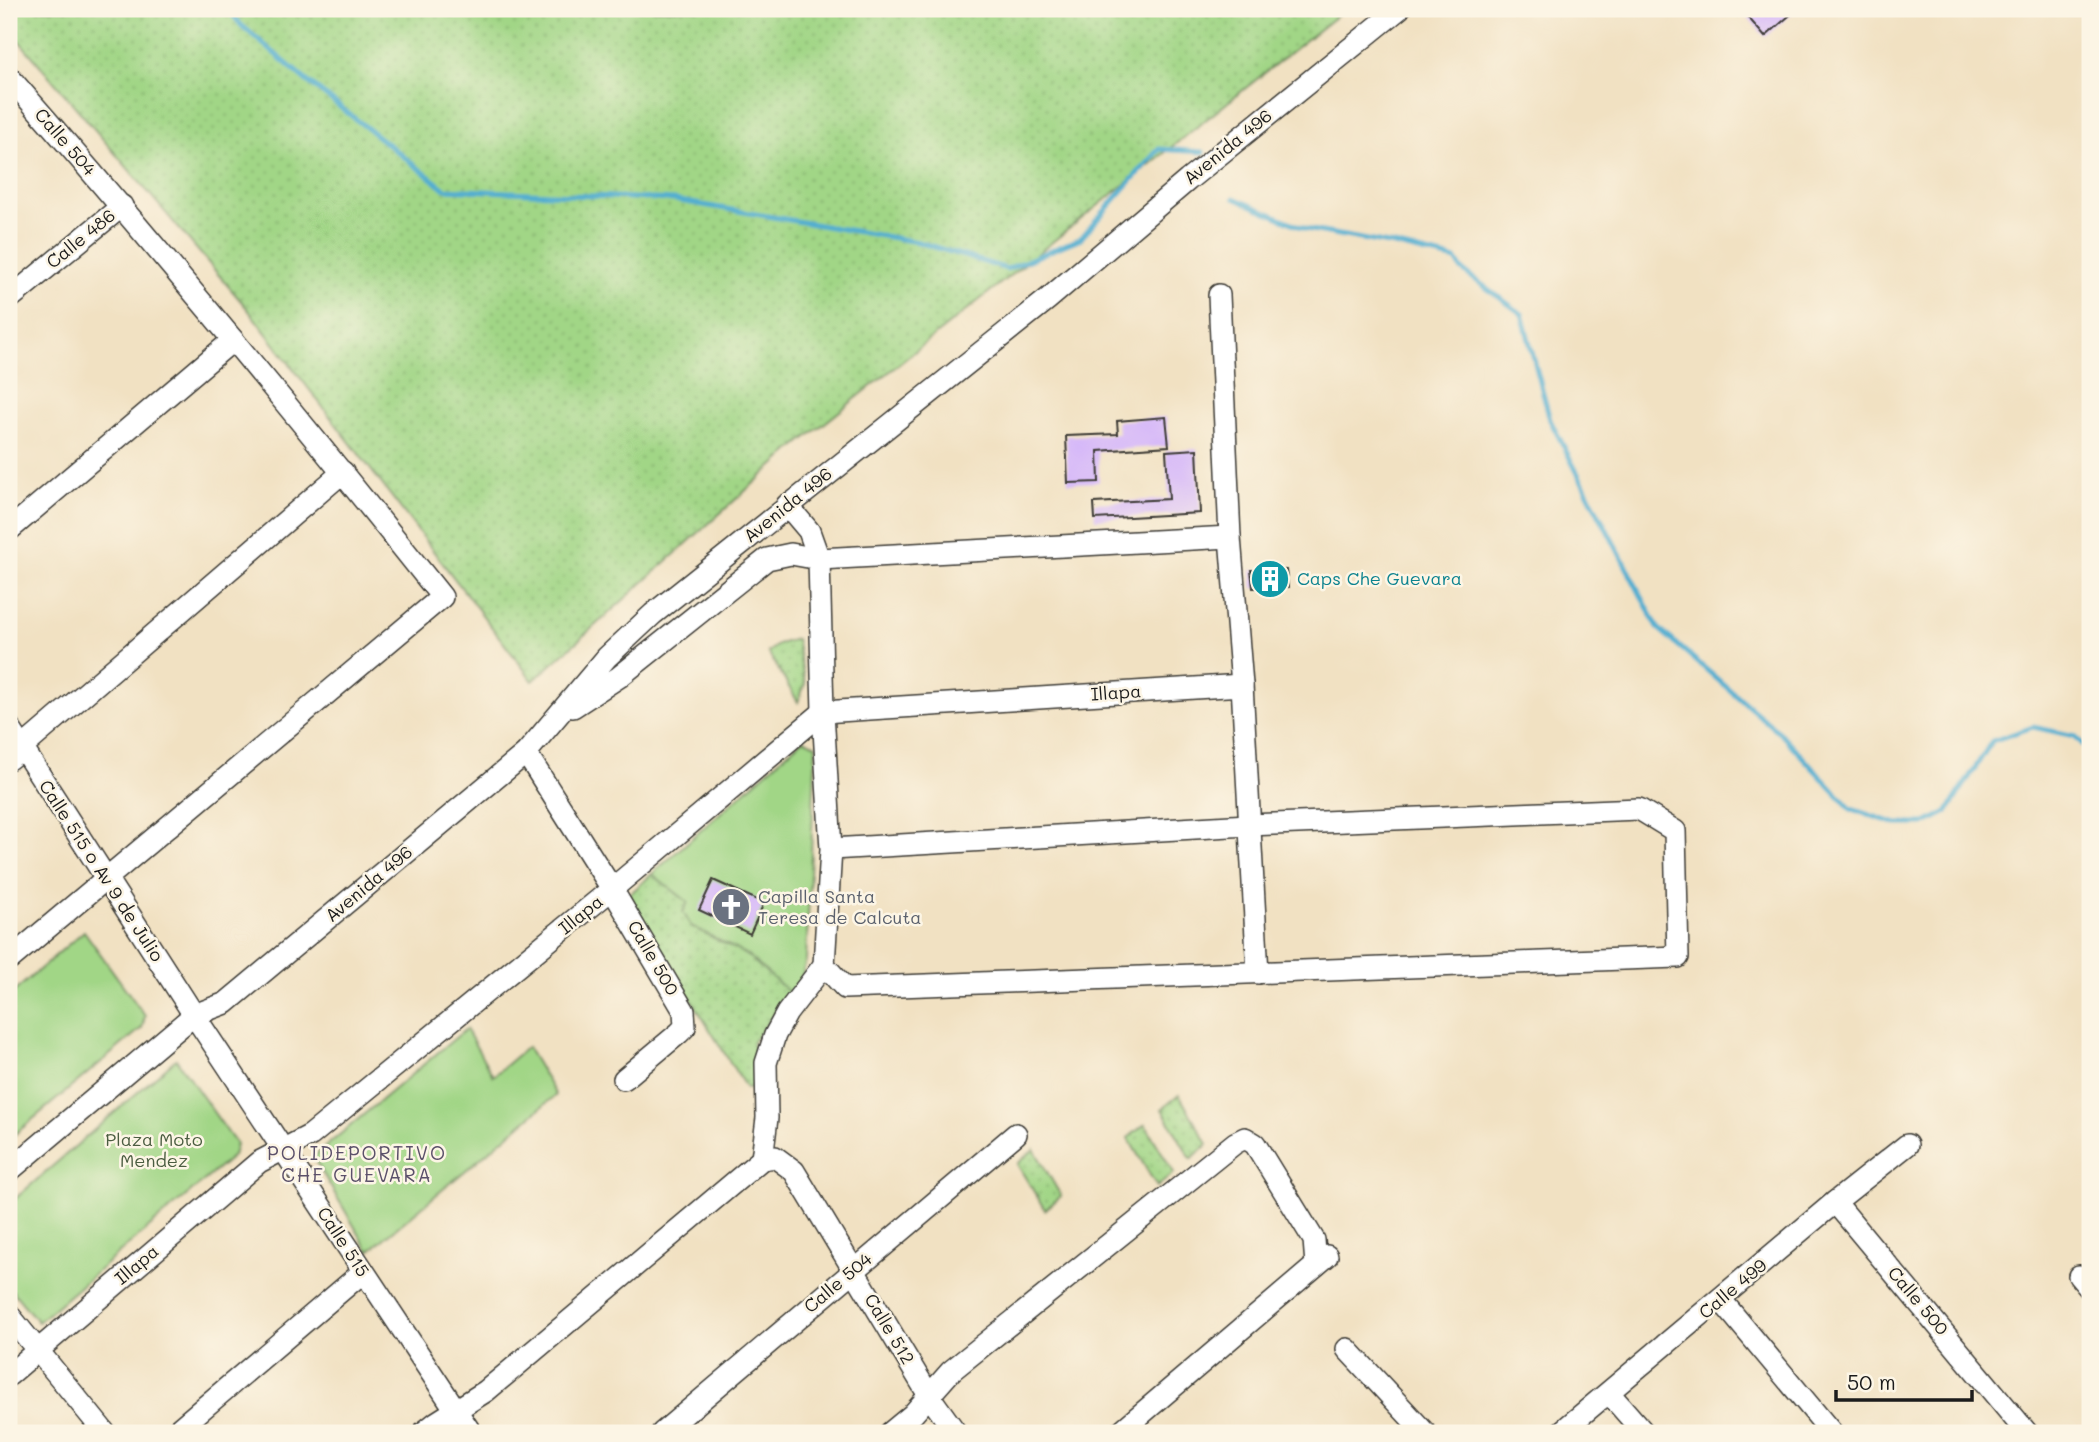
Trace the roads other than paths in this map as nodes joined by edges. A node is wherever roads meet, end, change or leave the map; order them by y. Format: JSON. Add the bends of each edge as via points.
{"nodes":[{"id":1,"x":1399,"y":9,"type":"edge"},
{"id":2,"x":9,"y":77,"type":"edge"},
{"id":3,"x":122,"y":206,"type":"junction"},
{"id":4,"x":1219,"y":295,"type":"dead end"},
{"id":5,"x":9,"y":299,"type":"edge"},
{"id":6,"x":233,"y":340,"type":"junction"},
{"id":7,"x":343,"y":472,"type":"junction"},
{"id":8,"x":787,"y":505,"type":"junction"},
{"id":9,"x":9,"y":530,"type":"edge"},
{"id":10,"x":1230,"y":537,"type":"junction"},
{"id":11,"x":819,"y":559,"type":"junction"},
{"id":12,"x":1242,"y":685,"type":"junction"},
{"id":13,"x":823,"y":712,"type":"junction"},
{"id":14,"x":553,"y":721,"type":"junction"},
{"id":15,"x":9,"y":727,"type":"edge"},
{"id":16,"x":15,"y":753,"type":"edge"},
{"id":17,"x":526,"y":753,"type":"junction"},
{"id":18,"x":1248,"y":825,"type":"junction"},
{"id":19,"x":831,"y":849,"type":"junction"},
{"id":20,"x":104,"y":878,"type":"junction"},
{"id":21,"x":612,"y":889,"type":"junction"},
{"id":22,"x":9,"y":960,"type":"edge"},
{"id":23,"x":824,"y":965,"type":"junction"},
{"id":24,"x":1258,"y":973,"type":"junction"},
{"id":25,"x":194,"y":1015,"type":"junction"},
{"id":26,"x":624,"y":1079,"type":"dead end"},
{"id":27,"x":1016,"y":1134,"type":"dead end"},
{"id":28,"x":1907,"y":1145,"type":"dead end"},
{"id":29,"x":283,"y":1149,"type":"junction"},
{"id":30,"x":769,"y":1158,"type":"junction"},
{"id":31,"x":9,"y":1171,"type":"edge"},
{"id":32,"x":1835,"y":1202,"type":"junction"},
{"id":33,"x":854,"y":1270,"type":"junction"},
{"id":34,"x":363,"y":1272,"type":"junction"},
{"id":35,"x":1721,"y":1300,"type":"junction"},
{"id":36,"x":9,"y":1315,"type":"edge"},
{"id":37,"x":1347,"y":1349,"type":"dead end"},
{"id":38,"x":38,"y":1350,"type":"junction"},
{"id":39,"x":9,"y":1375,"type":"edge"},
{"id":40,"x":1609,"y":1393,"type":"junction"},
{"id":41,"x":930,"y":1397,"type":"junction"},
{"id":42,"x":456,"y":1410,"type":"junction"},
{"id":43,"x":105,"y":1433,"type":"edge"},
{"id":44,"x":174,"y":1433,"type":"edge"},
{"id":45,"x":423,"y":1433,"type":"edge"},
{"id":46,"x":471,"y":1433,"type":"edge"},
{"id":47,"x":662,"y":1433,"type":"edge"},
{"id":48,"x":890,"y":1433,"type":"edge"},
{"id":49,"x":956,"y":1433,"type":"edge"},
{"id":50,"x":1119,"y":1433,"type":"edge"},
{"id":51,"x":1425,"y":1433,"type":"edge"},
{"id":52,"x":1560,"y":1433,"type":"edge"},
{"id":53,"x":1644,"y":1433,"type":"edge"},
{"id":54,"x":1832,"y":1433,"type":"edge"},
{"id":55,"x":2027,"y":1433,"type":"edge"}],
"edges":[{"from":1,"to":8,"type":"street","name":"Avenida 496","via":[[1048,299]]},
{"from":2,"to":3,"type":"street","name":"Calle 504"},
{"from":3,"to":5,"type":"street","name":"Calle 486"},
{"from":3,"to":6,"type":"street","name":"Calle 504"},
{"from":4,"to":10,"type":"street"},
{"from":6,"to":7,"type":"street","name":"Calle 504"},
{"from":6,"to":9,"type":"street"},
{"from":7,"to":16,"type":"street"},
{"from":7,"to":20,"type":"street","name":"Calle 504","via":[[442,597]]},
{"from":8,"to":11,"type":"street","via":[[809,531]]},
{"from":8,"to":14,"type":"street","name":"Avenida 496","via":[[653,614]]},
{"from":10,"to":11,"type":"street"},
{"from":10,"to":12,"type":"street"},
{"from":11,"to":13,"type":"street"},
{"from":11,"to":14,"type":"street","via":[[791,554],[766,559],[619,677]]},
{"from":12,"to":13,"type":"street","name":"Illapa"},
{"from":12,"to":18,"type":"street"},
{"from":13,"to":19,"type":"street"},
{"from":13,"to":21,"type":"street","name":"Illapa"},
{"from":14,"to":17,"type":"street","name":"Avenida 496"},
{"from":15,"to":16,"type":"street","name":"Calle 515 o Av 9 de Julio"},
{"from":16,"to":20,"type":"street","name":"Calle 515 o Av 9 de Julio"},
{"from":17,"to":21,"type":"street","name":"Calle 500"},
{"from":17,"to":25,"type":"street","name":"Avenida 496","via":[[226,1003]]},
{"from":18,"to":19,"type":"street"},
{"from":18,"to":24,"type":"street"},
{"from":18,"to":24,"type":"street","via":[[1639,809],[1675,831],[1678,957]]},
{"from":19,"to":23,"type":"street"},
{"from":20,"to":22,"type":"street"},
{"from":20,"to":25,"type":"street","name":"Calle 515 o Av 9 de Julio"},
{"from":21,"to":26,"type":"street","name":"Calle 500","via":[[684,1012],[685,1027]]},
{"from":21,"to":29,"type":"street","name":"Illapa","via":[[311,1135]]},
{"from":23,"to":24,"type":"street","via":[[845,988]]},
{"from":23,"to":30,"type":"street","via":[[787,1013],[766,1063]]},
{"from":25,"to":29,"type":"street","name":"Calle 515"},
{"from":25,"to":31,"type":"street","name":"Avenida 496"},
{"from":27,"to":33,"type":"street","name":"Calle 504"},
{"from":28,"to":32,"type":"street","name":"Calle 499"},
{"from":29,"to":34,"type":"street","name":"Calle 515"},
{"from":29,"to":38,"type":"street","name":"Illapa","via":[[259,1162]]},
{"from":30,"to":33,"type":"street","name":"Calle 512","via":[[794,1171]]},
{"from":30,"to":42,"type":"street","via":[[486,1391]]},
{"from":32,"to":35,"type":"street","name":"Calle 499"},
{"from":32,"to":55,"type":"street","name":"Calle 500"},
{"from":33,"to":41,"type":"street","name":"Calle 512"},
{"from":33,"to":47,"type":"street","name":"Calle 504"},
{"from":34,"to":42,"type":"street","name":"Calle 515"},
{"from":34,"to":44,"type":"street"},
{"from":35,"to":40,"type":"street","name":"Calle 499"},
{"from":35,"to":54,"type":"street"},
{"from":36,"to":38,"type":"street"},
{"from":37,"to":51,"type":"street"},
{"from":38,"to":39,"type":"street","name":"Illapa"},
{"from":38,"to":43,"type":"street"},
{"from":40,"to":52,"type":"street","name":"Calle 499"},
{"from":40,"to":53,"type":"street"},
{"from":41,"to":48,"type":"street"},
{"from":41,"to":49,"type":"street","name":"Calle 512"},
{"from":41,"to":50,"type":"street","via":[[951,1371],[1244,1139],[1255,1144],[1322,1260]]},
{"from":42,"to":45,"type":"street"},
{"from":42,"to":46,"type":"street","name":"Calle 515"}]}
